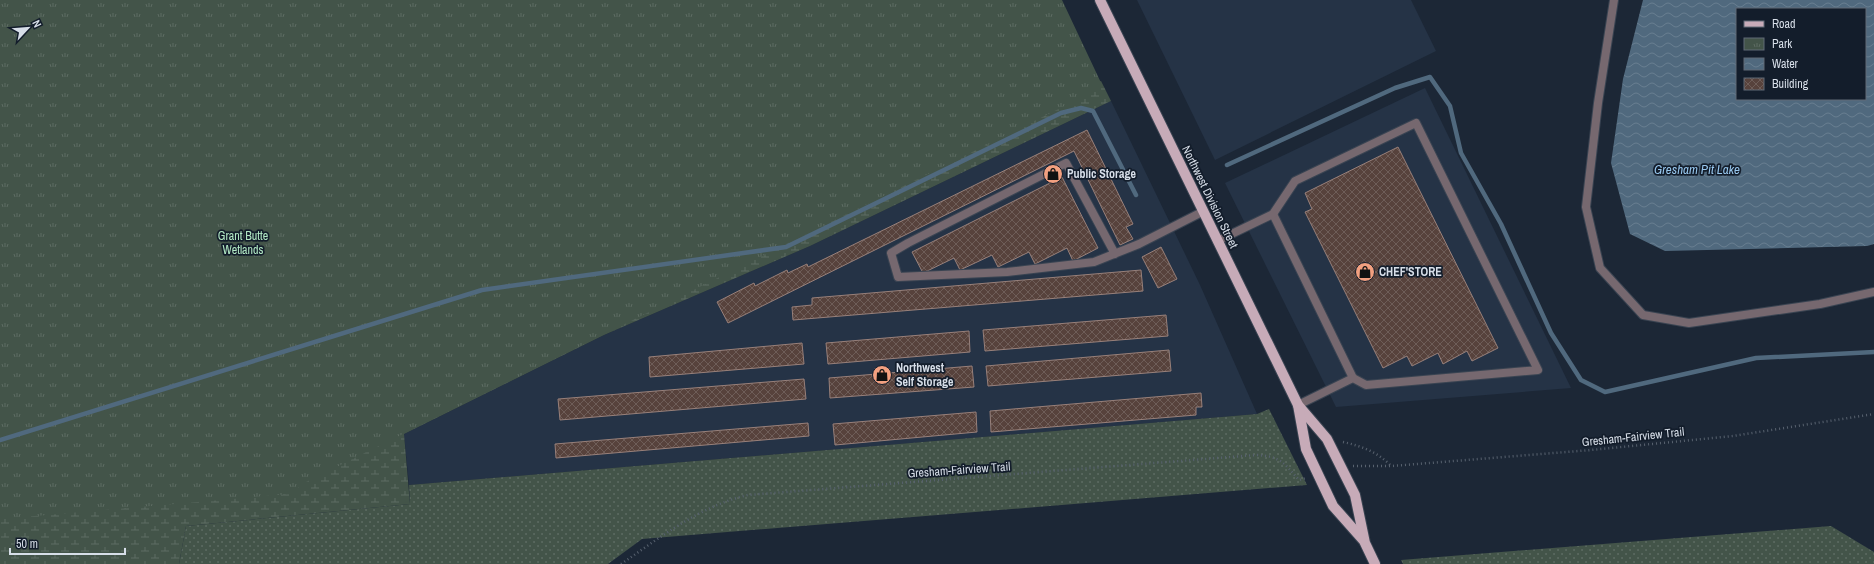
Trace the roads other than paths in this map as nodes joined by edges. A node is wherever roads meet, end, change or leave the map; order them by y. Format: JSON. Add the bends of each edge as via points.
{"nodes":[{"id":1,"x":1100,"y":0,"type":"edge"},
{"id":2,"x":1614,"y":0,"type":"edge"},
{"id":3,"x":1202,"y":212,"type":"junction"},
{"id":4,"x":1273,"y":214,"type":"junction"},
{"id":5,"x":1217,"y":241,"type":"junction"},
{"id":6,"x":1115,"y":254,"type":"junction"},
{"id":7,"x":1874,"y":292,"type":"edge"},
{"id":8,"x":1353,"y":378,"type":"junction"},
{"id":9,"x":1298,"y":405,"type":"junction"},
{"id":10,"x":1365,"y":543,"type":"junction"},
{"id":11,"x":1375,"y":564,"type":"edge"}],
"edges":[{"from":1,"to":3,"type":"main road","name":"Northwest Division Street"},
{"from":2,"to":7,"type":"lane","via":[[1598,103],[1586,207],[1600,268],[1643,315],[1689,322],[1820,304]]},
{"from":3,"to":5,"type":"main road","name":"Northwest Division Street"},
{"from":3,"to":6,"type":"lane"},
{"from":4,"to":5,"type":"lane"},
{"from":4,"to":8,"type":"lane"},
{"from":4,"to":8,"type":"lane","via":[[1295,181],[1416,123],[1538,370],[1366,385]]},
{"from":5,"to":9,"type":"main road","name":"Northwest Division Street"},
{"from":6,"to":6,"type":"lane","via":[[1094,262],[1007,272],[898,277],[892,253],[1066,163]]},
{"from":8,"to":9,"type":"lane"},
{"from":9,"to":10,"type":"main road","name":"Northwest Division Street","via":[[1327,439],[1354,495]]},
{"from":9,"to":10,"type":"main road","name":"Northwest Division Street","via":[[1306,449],[1333,506]]},
{"from":10,"to":11,"type":"main road","name":"Northwest Division Street"}]}
